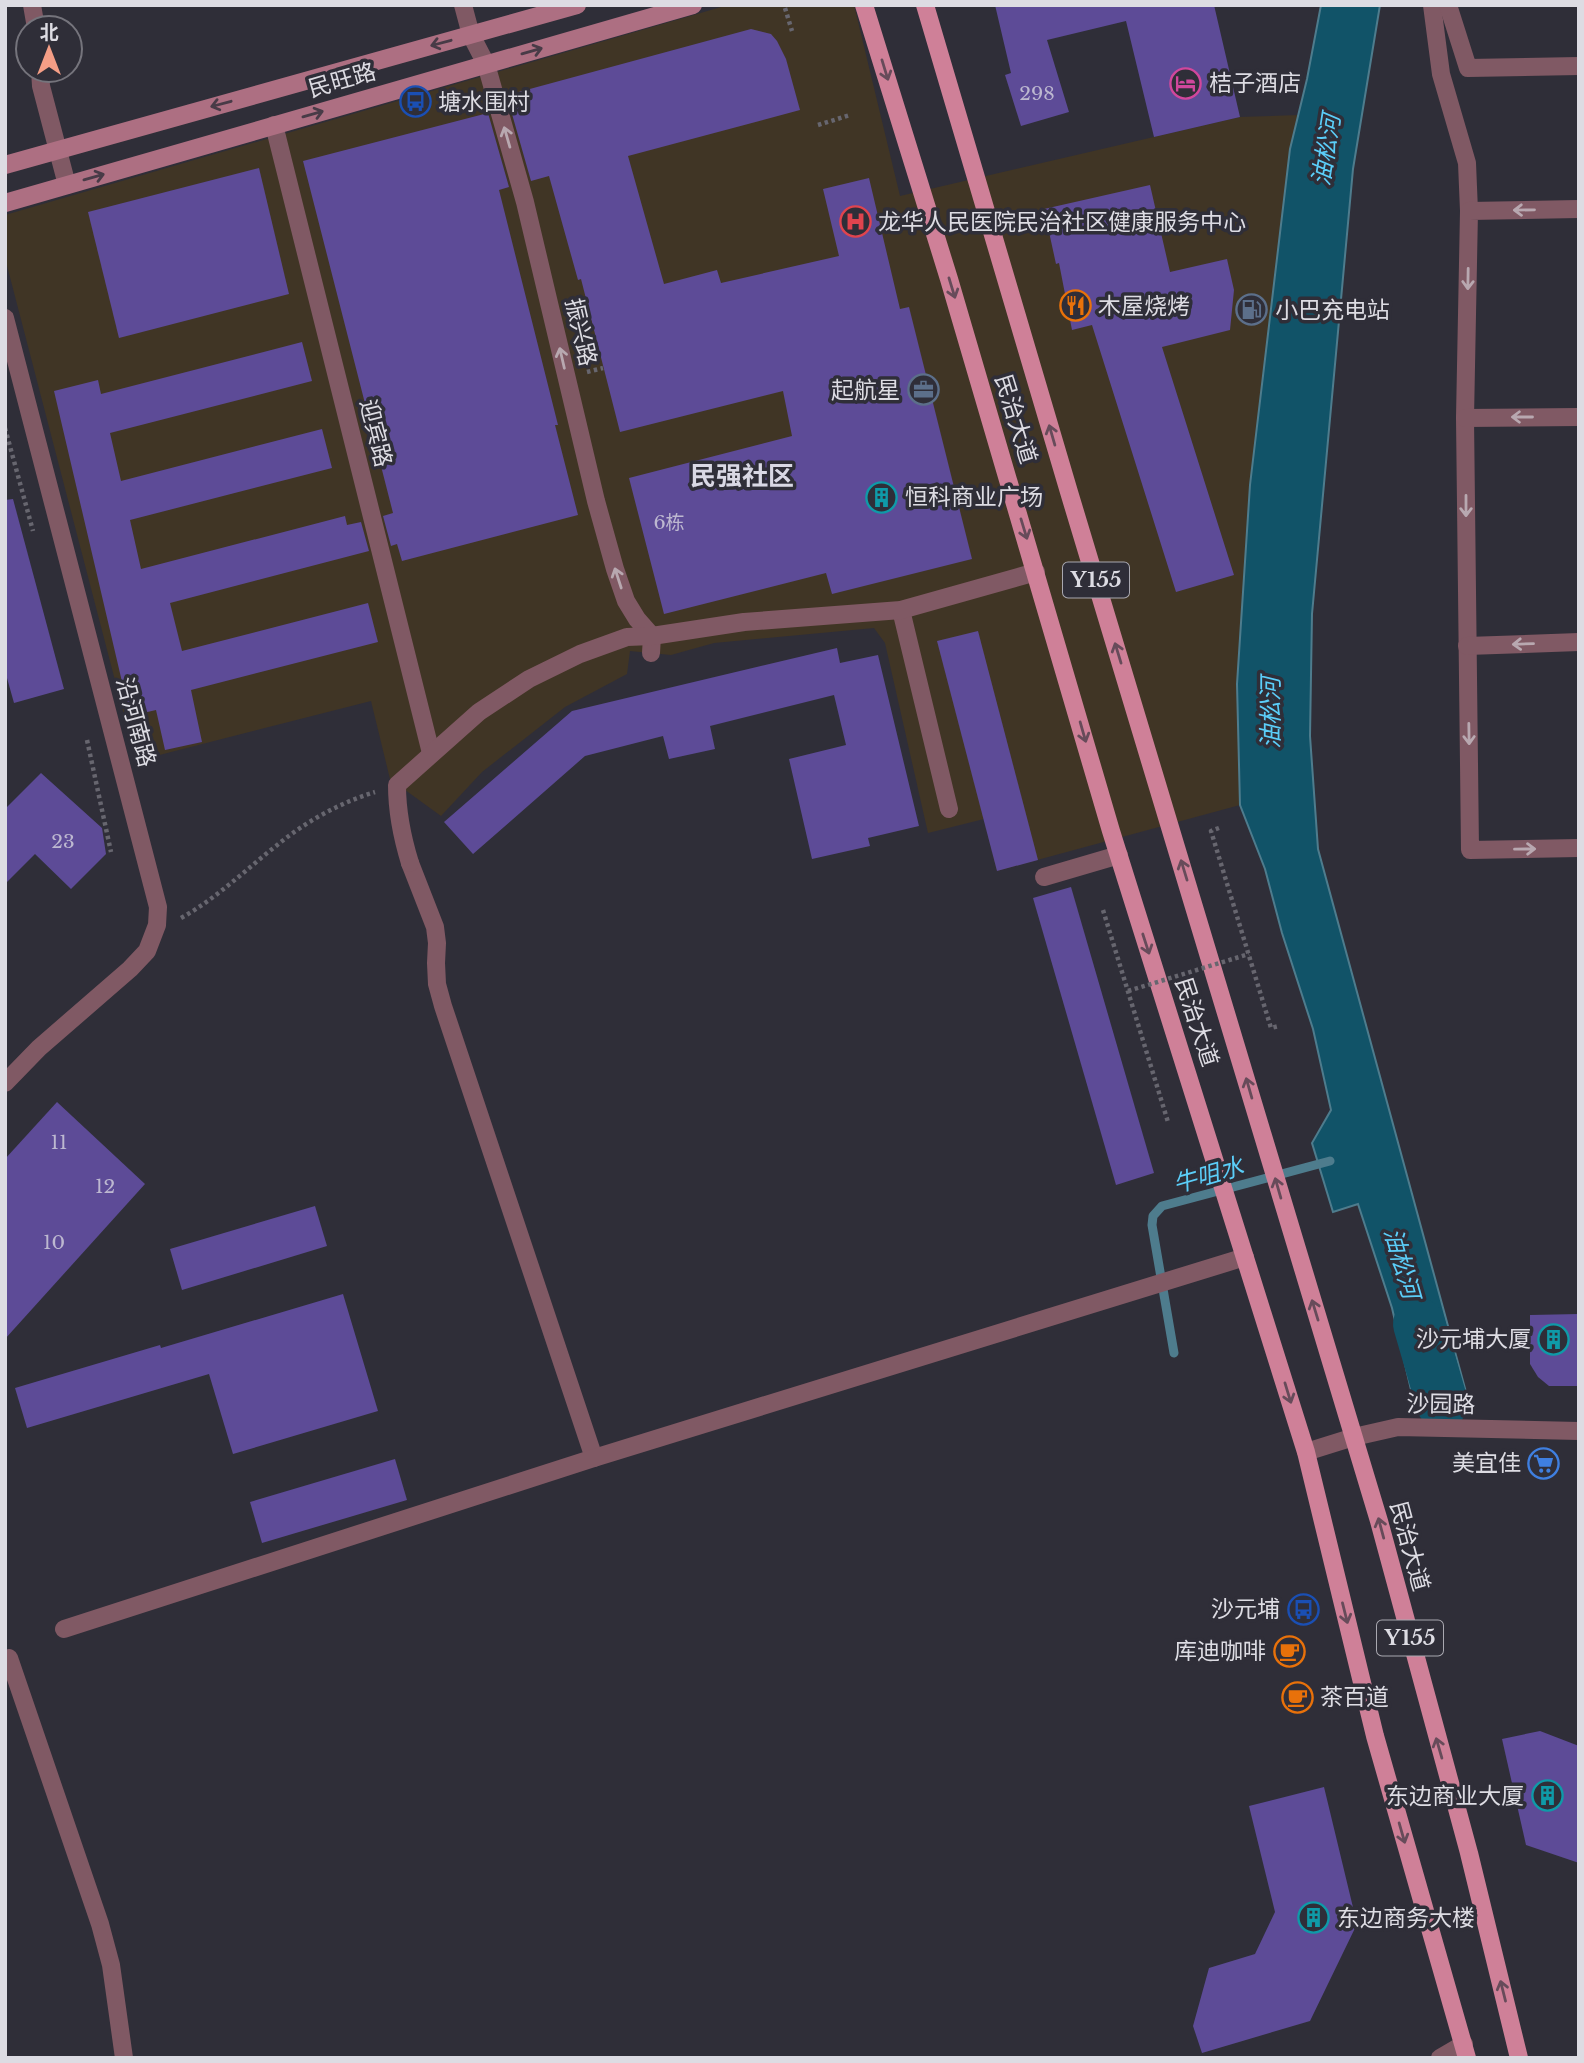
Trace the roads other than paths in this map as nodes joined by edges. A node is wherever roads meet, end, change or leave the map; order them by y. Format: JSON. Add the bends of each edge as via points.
{"nodes":[{"id":1,"x":463,"y":5,"type":"edge"},
{"id":2,"x":577,"y":5,"type":"edge"},
{"id":3,"x":693,"y":5,"type":"edge"},
{"id":4,"x":864,"y":5,"type":"edge"},
{"id":5,"x":925,"y":5,"type":"edge"},
{"id":6,"x":1432,"y":5,"type":"edge"},
{"id":7,"x":1448,"y":5,"type":"edge"},
{"id":8,"x":471,"y":35,"type":"junction"},
{"id":9,"x":486,"y":64,"type":"junction"},
{"id":10,"x":1579,"y":66,"type":"edge"},
{"id":11,"x":41,"y":84,"type":"edge"},
{"id":12,"x":274,"y":125,"type":"junction"},
{"id":13,"x":58,"y":149,"type":"junction"},
{"id":14,"x":5,"y":165,"type":"edge"},
{"id":15,"x":67,"y":185,"type":"junction"},
{"id":16,"x":5,"y":202,"type":"edge"},
{"id":17,"x":1579,"y":209,"type":"edge"},
{"id":18,"x":1469,"y":211,"type":"junction"},
{"id":19,"x":5,"y":318,"type":"edge"},
{"id":20,"x":1579,"y":417,"type":"edge"},
{"id":21,"x":1465,"y":418,"type":"junction"},
{"id":22,"x":1037,"y":572,"type":"junction"},
{"id":23,"x":901,"y":610,"type":"junction"},
{"id":24,"x":1579,"y":642,"type":"edge"},
{"id":25,"x":652,"y":644,"type":"junction"},
{"id":26,"x":1467,"y":646,"type":"junction"},
{"id":27,"x":431,"y":753,"type":"junction"},
{"id":28,"x":949,"y":809,"type":"dead end"},
{"id":29,"x":1579,"y":848,"type":"edge"},
{"id":30,"x":1119,"y":855,"type":"junction"},
{"id":31,"x":1044,"y":877,"type":"dead end"},
{"id":32,"x":5,"y":1083,"type":"edge"},
{"id":33,"x":1245,"y":1257,"type":"junction"},
{"id":34,"x":1579,"y":1431,"type":"edge"},
{"id":35,"x":1354,"y":1437,"type":"junction"},
{"id":36,"x":1306,"y":1452,"type":"junction"},
{"id":37,"x":594,"y":1458,"type":"junction"},
{"id":38,"x":64,"y":1629,"type":"dead end"},
{"id":39,"x":9,"y":1658,"type":"dead end"},
{"id":40,"x":1465,"y":2051,"type":"edge"},
{"id":41,"x":124,"y":2058,"type":"edge"},
{"id":42,"x":1440,"y":2058,"type":"edge"},
{"id":43,"x":1519,"y":2058,"type":"edge"}],
"edges":[{"from":1,"to":8,"type":"street","name":"振兴路"},
{"from":2,"to":8,"type":"main road","name":"民旺路"},
{"from":9,"to":3,"type":"main road","name":"民旺路","one_way":true},
{"from":4,"to":22,"type":"main road","name":"民治大道","number":"Y155","one_way":true},
{"from":35,"to":5,"type":"main road","name":"民治大道","number":"Y155","one_way":true},
{"from":6,"to":18,"type":"street","via":[[1441,74],[1467,163]]},
{"from":7,"to":10,"type":"street","via":[[1468,68]]},
{"from":8,"to":9,"type":"street","name":"振兴路"},
{"from":8,"to":13,"type":"main road","name":"民旺路","one_way":true},
{"from":12,"to":9,"type":"main road","name":"民旺路","one_way":true},
{"from":25,"to":9,"type":"street","name":"振兴路","one_way":true,"via":[[626,601],[615,569],[525,202]]},
{"from":11,"to":13,"type":"street"},
{"from":15,"to":12,"type":"main road","name":"民旺路","one_way":true},
{"from":12,"to":27,"type":"street","name":"迎宾路"},
{"from":13,"to":14,"type":"main road","name":"民旺路"},
{"from":13,"to":15,"type":"street"},
{"from":15,"to":16,"type":"main road","name":"民旺路"},
{"from":17,"to":18,"type":"street","one_way":true},
{"from":18,"to":21,"type":"street","one_way":true},
{"from":19,"to":32,"type":"street","name":"沿河南路","via":[[158,907],[147,951]]},
{"from":20,"to":21,"type":"street","one_way":true},
{"from":21,"to":26,"type":"street","one_way":true},
{"from":22,"to":23,"type":"street"},
{"from":22,"to":30,"type":"main road","name":"民治大道","number":"Y155","one_way":true},
{"from":23,"to":25,"type":"street","via":[[744,622]]},
{"from":23,"to":28,"type":"street"},
{"from":24,"to":26,"type":"street","one_way":true},
{"from":25,"to":27,"type":"street","via":[[627,637],[529,679],[479,712]]},
{"from":26,"to":29,"type":"street","one_way":true,"via":[[1470,850]]},
{"from":27,"to":37,"type":"street","via":[[397,785],[401,835],[435,927],[437,984],[443,1006]]},
{"from":30,"to":31,"type":"street"},
{"from":30,"to":33,"type":"main road","name":"民治大道","number":"Y155","one_way":true},
{"from":33,"to":36,"type":"main road","name":"民治大道","number":"Y155","one_way":true},
{"from":33,"to":37,"type":"street"},
{"from":34,"to":35,"type":"street","name":"沙园路","via":[[1418,1426]]},
{"from":35,"to":36,"type":"street","name":"沙园路"},
{"from":43,"to":35,"type":"main road","name":"民治大道","number":"Y155","one_way":true,"via":[[1469,1853]]},
{"from":36,"to":40,"type":"main road","name":"民治大道","number":"Y155","one_way":true,"via":[[1375,1736]]},
{"from":37,"to":38,"type":"street"},
{"from":39,"to":41,"type":"street","via":[[100,1924],[111,1965]]},
{"from":40,"to":42,"type":"street"}]}
